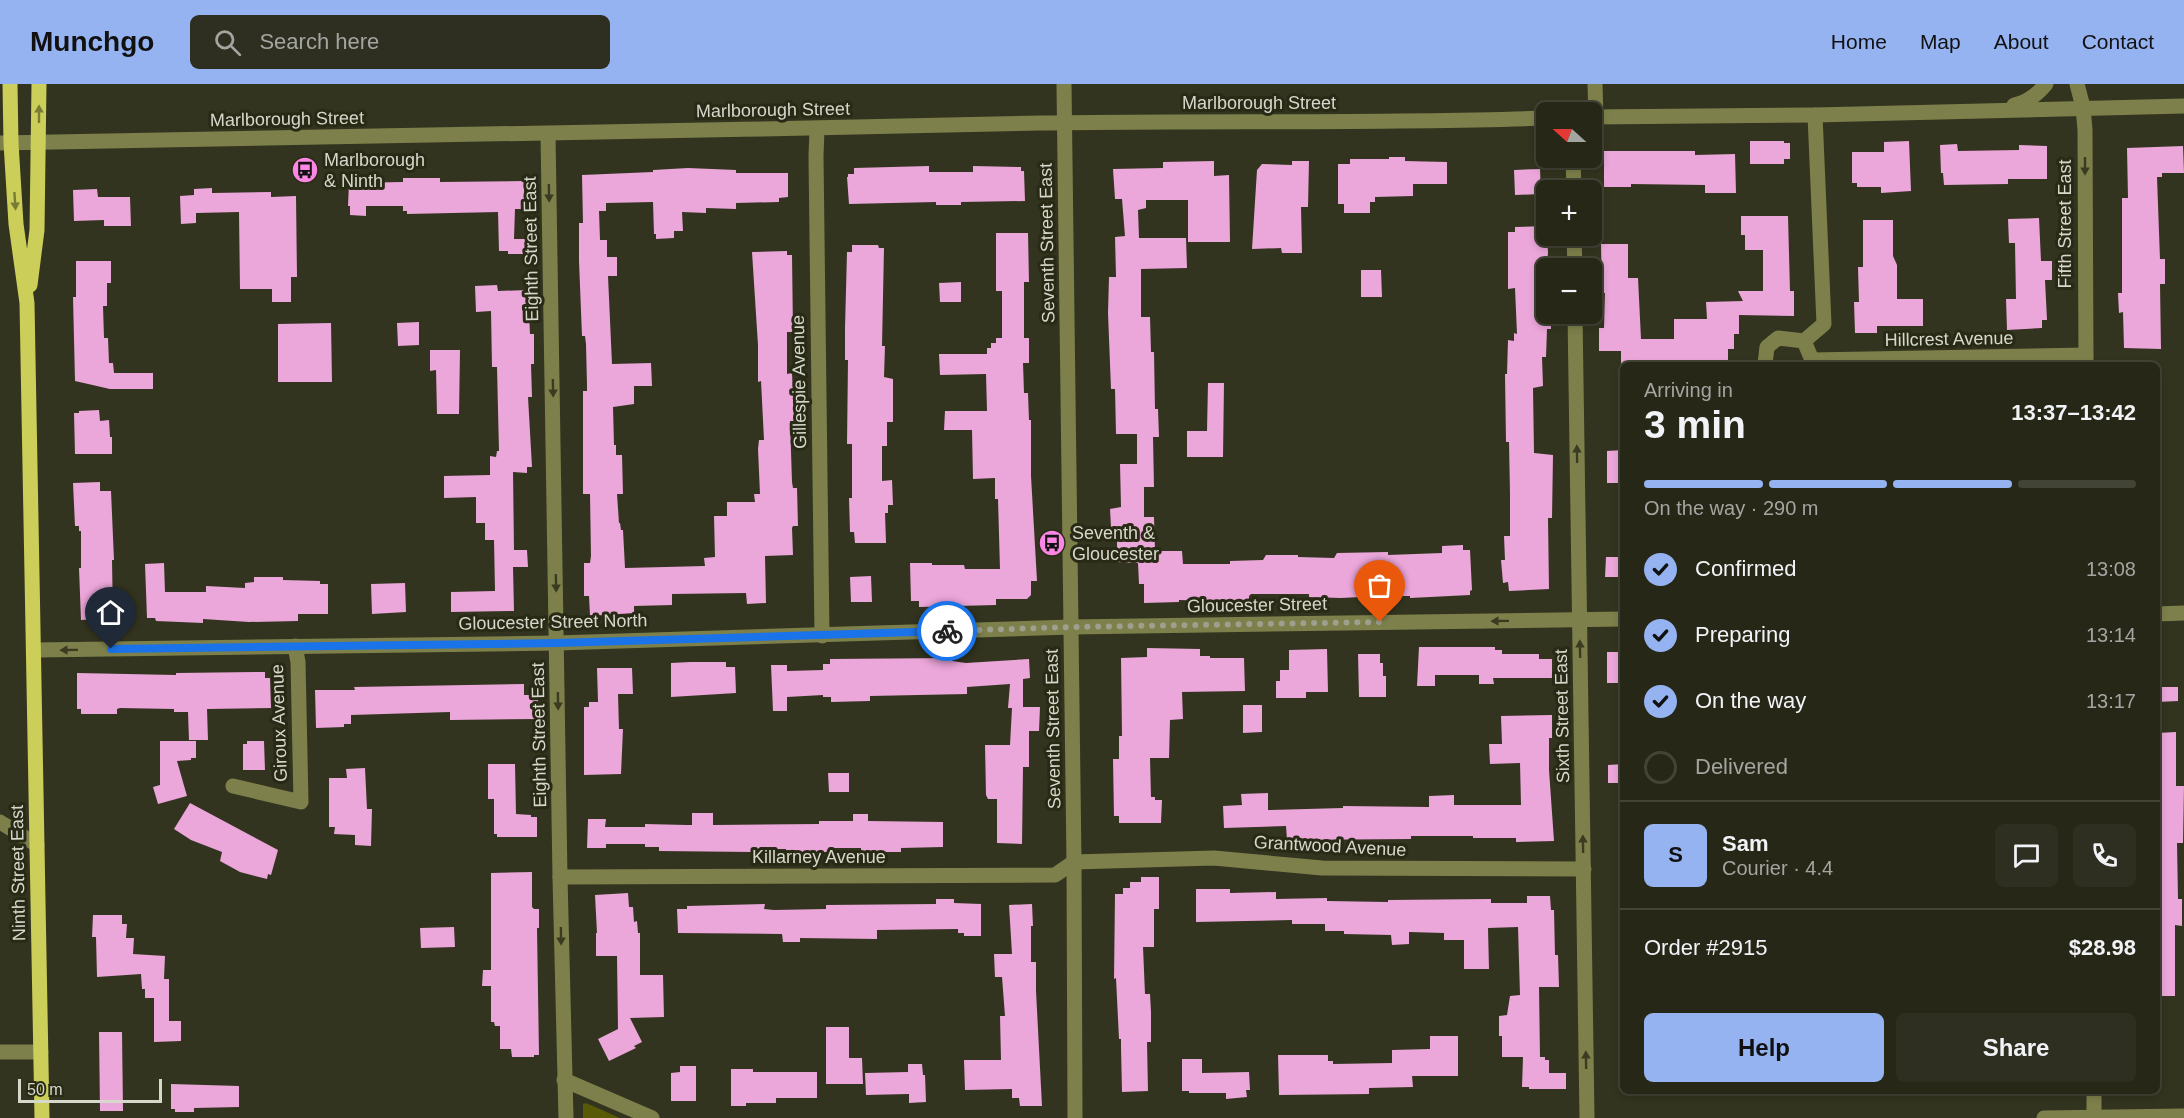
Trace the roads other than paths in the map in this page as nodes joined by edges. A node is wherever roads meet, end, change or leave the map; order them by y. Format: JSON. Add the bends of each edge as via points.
{"nodes":[{"id":1,"x":10,"y":84,"type":"edge"},
{"id":2,"x":39,"y":84,"type":"edge"},
{"id":3,"x":1064,"y":84,"type":"edge"},
{"id":4,"x":1595,"y":84,"type":"edge"},
{"id":5,"x":2046,"y":84,"type":"edge"},
{"id":6,"x":2077,"y":84,"type":"edge"},
{"id":7,"x":1594,"y":102,"type":"edge"},
{"id":8,"x":2184,"y":106,"type":"edge"},
{"id":9,"x":2084,"y":107,"type":"junction"},
{"id":10,"x":1987,"y":110,"type":"junction"},
{"id":11,"x":1815,"y":115,"type":"junction"},
{"id":12,"x":1602,"y":117,"type":"edge"},
{"id":13,"x":1536,"y":118,"type":"edge"},
{"id":14,"x":1065,"y":123,"type":"junction"},
{"id":15,"x":818,"y":129,"type":"junction"},
{"id":16,"x":548,"y":135,"type":"junction"},
{"id":17,"x":5,"y":143,"type":"edge"},
{"id":18,"x":39,"y":143,"type":"junction"},
{"id":19,"x":27,"y":303,"type":"junction"},
{"id":20,"x":1575,"y":324,"type":"edge"},
{"id":21,"x":1804,"y":341,"type":"junction"},
{"id":22,"x":2086,"y":360,"type":"edge"},
{"id":23,"x":1765,"y":362,"type":"edge"},
{"id":24,"x":1811,"y":362,"type":"edge"},
{"id":25,"x":2184,"y":613,"type":"edge"},
{"id":26,"x":2160,"y":614,"type":"edge"},
{"id":27,"x":1580,"y":619,"type":"junction"},
{"id":28,"x":1620,"y":619,"type":"edge"},
{"id":29,"x":1071,"y":627,"type":"junction"},
{"id":30,"x":822,"y":636,"type":"junction"},
{"id":31,"x":557,"y":643,"type":"junction"},
{"id":32,"x":296,"y":646,"type":"junction"},
{"id":33,"x":35,"y":650,"type":"junction"},
{"id":34,"x":233,"y":786,"type":"dead end"},
{"id":35,"x":0,"y":822,"type":"edge"},
{"id":36,"x":37,"y":845,"type":"junction"},
{"id":37,"x":1074,"y":862,"type":"junction"},
{"id":38,"x":1584,"y":869,"type":"junction"},
{"id":39,"x":560,"y":877,"type":"junction"},
{"id":40,"x":41,"y":1052,"type":"junction"},
{"id":41,"x":0,"y":1053,"type":"edge"},
{"id":42,"x":564,"y":1080,"type":"junction"},
{"id":43,"x":2094,"y":1094,"type":"edge"},
{"id":44,"x":2184,"y":1116,"type":"edge"},
{"id":45,"x":42,"y":1118,"type":"edge"},
{"id":46,"x":566,"y":1118,"type":"edge"},
{"id":47,"x":652,"y":1118,"type":"edge"},
{"id":48,"x":1075,"y":1118,"type":"edge"},
{"id":49,"x":1587,"y":1118,"type":"edge"},
{"id":50,"x":2044,"y":1118,"type":"edge"},
{"id":51,"x":2094,"y":1118,"type":"edge"}],
"edges":[{"from":1,"to":17,"type":"main road","name":"Ninth Street East"},
{"from":18,"to":2,"type":"main road","name":"Ninth Street East","one_way":true},
{"from":3,"to":14,"type":"street","name":"Seventh Street East"},
{"from":4,"to":7,"type":"street"},
{"from":5,"to":10,"type":"street","via":[[2038,94],[2020,104]]},
{"from":6,"to":9,"type":"street","name":"Fifth Street East"},
{"from":8,"to":9,"type":"street"},
{"from":9,"to":10,"type":"street"},
{"from":9,"to":22,"type":"street","name":"Fifth Street East","one_way":true},
{"from":10,"to":11,"type":"street"},
{"from":11,"to":12,"type":"street"},
{"from":11,"to":21,"type":"street","via":[[1824,324]]},
{"from":13,"to":14,"type":"street","name":"Marlborough Street","via":[[1430,123]]},
{"from":14,"to":15,"type":"street","name":"Marlborough Street"},
{"from":14,"to":29,"type":"street","name":"Seventh Street East"},
{"from":15,"to":16,"type":"street","name":"Marlborough Street"},
{"from":15,"to":30,"type":"street","name":"Gillespie Avenue"},
{"from":16,"to":18,"type":"street","name":"Marlborough Street"},
{"from":16,"to":31,"type":"street","name":"Eighth Street East","one_way":true},
{"from":17,"to":18,"type":"street","name":"Marlborough Street"},
{"from":17,"to":19,"type":"main road","name":"Ninth Street East","one_way":true},
{"from":18,"to":19,"type":"main road","name":"Ninth Street East","via":[[37,230]]},
{"from":19,"to":33,"type":"main road","name":"Ninth Street East"},
{"from":27,"to":20,"type":"street","name":"Sixth Street East","one_way":true},
{"from":21,"to":23,"type":"street","via":[[1778,338],[1767,347]]},
{"from":21,"to":24,"type":"street","name":"Hillcrest Avenue"},
{"from":22,"to":24,"type":"street","name":"Hillcrest Avenue"},
{"from":25,"to":26,"type":"street"},
{"from":27,"to":28,"type":"street","name":"Gloucester Street"},
{"from":27,"to":29,"type":"street","name":"Gloucester Street","one_way":true},
{"from":38,"to":27,"type":"street","name":"Sixth Street East","one_way":true},
{"from":29,"to":30,"type":"street","name":"Gloucester Street North"},
{"from":29,"to":37,"type":"street","name":"Seventh Street East"},
{"from":30,"to":31,"type":"street","name":"Gloucester Street North"},
{"from":31,"to":32,"type":"street","name":"Gloucester Street North"},
{"from":31,"to":39,"type":"street","name":"Eighth Street East","one_way":true},
{"from":32,"to":33,"type":"street","name":"Gloucester Street North","one_way":true},
{"from":32,"to":34,"type":"street","name":"Giroux Avenue","via":[[301,802]]},
{"from":33,"to":36,"type":"main road","name":"Ninth Street East"},
{"from":35,"to":36,"type":"street"},
{"from":36,"to":40,"type":"main road","name":"Ninth Street East"},
{"from":37,"to":38,"type":"street","name":"Grantwood Avenue","via":[[1214,858],[1322,868]]},
{"from":37,"to":39,"type":"street","name":"Killarney Avenue","via":[[1055,875]]},
{"from":37,"to":48,"type":"street","name":"Seventh Street East"},
{"from":49,"to":38,"type":"street","name":"Sixth Street East","one_way":true},
{"from":39,"to":42,"type":"street","name":"Eighth Street East","one_way":true},
{"from":40,"to":41,"type":"street"},
{"from":40,"to":45,"type":"main road","name":"Ninth Street East"},
{"from":42,"to":46,"type":"street","name":"Eighth Street East"},
{"from":42,"to":47,"type":"street"},
{"from":43,"to":51,"type":"street"},
{"from":44,"to":51,"type":"street"},
{"from":50,"to":51,"type":"street"}]}
